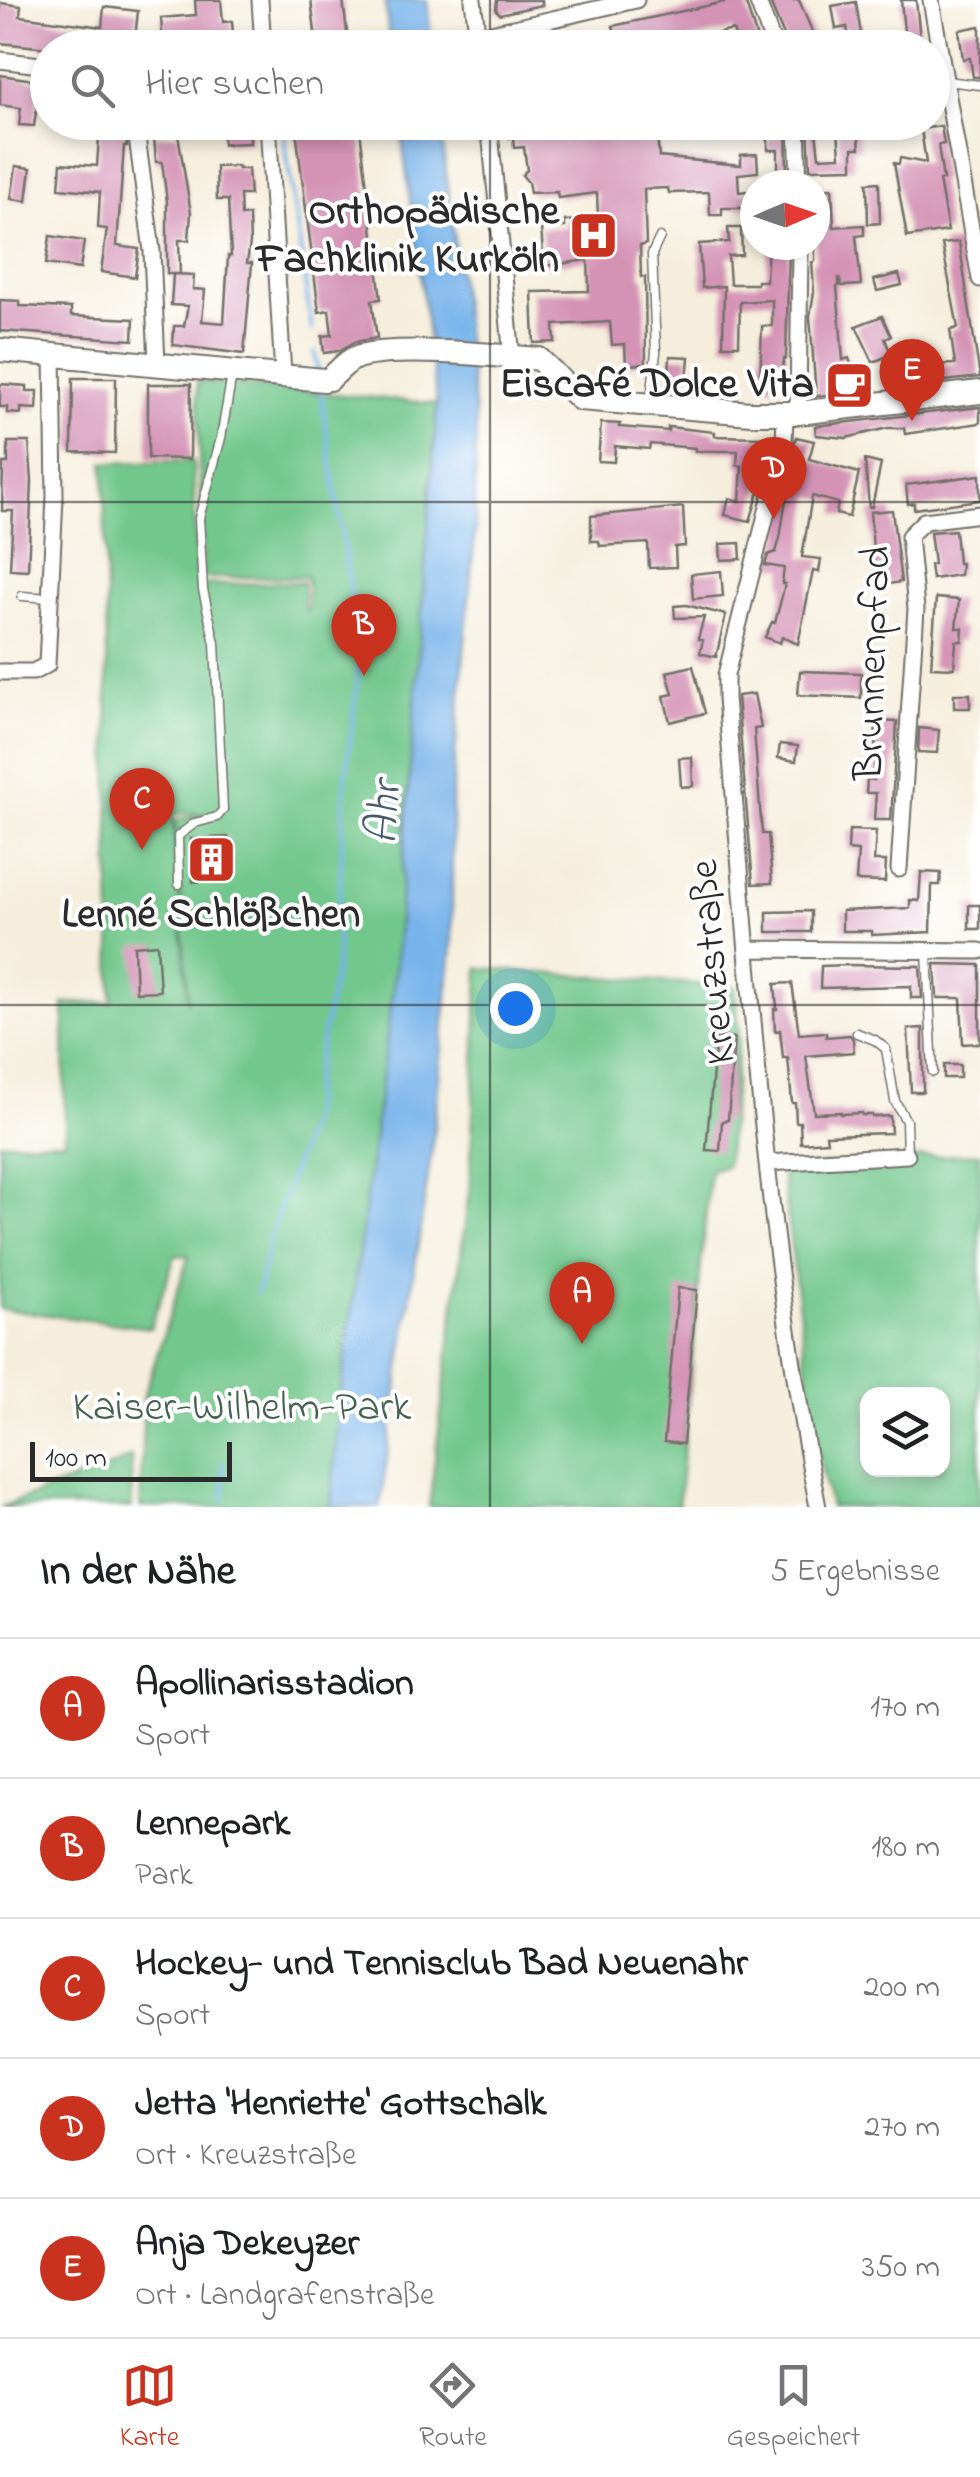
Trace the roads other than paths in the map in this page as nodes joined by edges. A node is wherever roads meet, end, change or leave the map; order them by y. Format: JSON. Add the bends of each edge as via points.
{"nodes":[{"id":1,"x":260,"y":0,"type":"edge"},
{"id":2,"x":473,"y":0,"type":"edge"},
{"id":3,"x":636,"y":0,"type":"edge"},
{"id":4,"x":758,"y":0,"type":"edge"},
{"id":5,"x":931,"y":0,"type":"edge"},
{"id":6,"x":262,"y":30,"type":"edge"},
{"id":7,"x":477,"y":30,"type":"edge"},
{"id":8,"x":523,"y":30,"type":"edge"},
{"id":9,"x":769,"y":30,"type":"edge"},
{"id":10,"x":937,"y":30,"type":"edge"},
{"id":11,"x":0,"y":60,"type":"edge"},
{"id":12,"x":30,"y":64,"type":"edge"},
{"id":13,"x":950,"y":81,"type":"edge"},
{"id":14,"x":980,"y":85,"type":"edge"},
{"id":15,"x":950,"y":104,"type":"edge"},
{"id":16,"x":137,"y":140,"type":"edge"},
{"id":17,"x":269,"y":140,"type":"edge"},
{"id":18,"x":490,"y":140,"type":"edge"},
{"id":19,"x":798,"y":140,"type":"edge"},
{"id":20,"x":799,"y":170,"type":"edge"},
{"id":21,"x":660,"y":238,"type":"dead end"},
{"id":22,"x":799,"y":260,"type":"edge"},
{"id":23,"x":980,"y":278,"type":"edge"},
{"id":24,"x":0,"y":350,"type":"edge"},
{"id":25,"x":53,"y":352,"type":"junction"},
{"id":26,"x":502,"y":357,"type":"junction"},
{"id":27,"x":157,"y":364,"type":"junction"},
{"id":28,"x":233,"y":371,"type":"junction"},
{"id":29,"x":283,"y":375,"type":"junction"},
{"id":30,"x":980,"y":392,"type":"edge"},
{"id":31,"x":651,"y":405,"type":"junction"},
{"id":32,"x":792,"y":414,"type":"junction"},
{"id":33,"x":980,"y":514,"type":"edge"},
{"id":34,"x":22,"y":596,"type":"dead end"},
{"id":35,"x":50,"y":598,"type":"junction"},
{"id":36,"x":0,"y":672,"type":"edge"},
{"id":37,"x":899,"y":869,"type":"dead end"},
{"id":38,"x":179,"y":884,"type":"dead end"},
{"id":39,"x":748,"y":950,"type":"junction"},
{"id":40,"x":980,"y":951,"type":"edge"},
{"id":41,"x":928,"y":952,"type":"junction"},
{"id":42,"x":857,"y":1033,"type":"dead end"},
{"id":43,"x":932,"y":1072,"type":"dead end"},
{"id":44,"x":907,"y":1155,"type":"joint"},
{"id":45,"x":767,"y":1163,"type":"junction"},
{"id":46,"x":818,"y":1507,"type":"edge"}],
"edges":[{"from":1,"to":6,"type":"street"},
{"from":2,"to":7,"type":"street"},
{"from":3,"to":8,"type":"street"},
{"from":4,"to":9,"type":"street"},
{"from":5,"to":10,"type":"street"},
{"from":11,"to":12,"type":"street"},
{"from":13,"to":14,"type":"lane"},
{"from":15,"to":23,"type":"street"},
{"from":16,"to":27,"type":"street","via":[[152,251]]},
{"from":17,"to":29,"type":"street"},
{"from":18,"to":26,"type":"street"},
{"from":19,"to":20,"type":"street"},
{"from":21,"to":31,"type":"lane","via":[[652,254]]},
{"from":22,"to":32,"type":"street","name":"Kreuzstraße"},
{"from":24,"to":25,"type":"street"},
{"from":25,"to":27,"type":"street"},
{"from":25,"to":35,"type":"street"},
{"from":26,"to":29,"type":"street","via":[[407,352],[359,356],[329,379]]},
{"from":26,"to":31,"type":"street","via":[[539,359],[580,399]]},
{"from":27,"to":28,"type":"street"},
{"from":28,"to":29,"type":"street"},
{"from":28,"to":38,"type":"lane","via":[[198,518],[203,590],[216,643],[223,810],[178,836]]},
{"from":30,"to":32,"type":"street"},
{"from":31,"to":32,"type":"street"},
{"from":32,"to":39,"type":"street","name":"Kreuzstraße","via":[[726,675]]},
{"from":33,"to":37,"type":"street","name":"Brunnenpfad","via":[[924,521],[909,536],[916,608]]},
{"from":34,"to":35,"type":"lane"},
{"from":35,"to":36,"type":"street","via":[[48,664],[32,672]]},
{"from":39,"to":41,"type":"street"},
{"from":39,"to":45,"type":"street","name":"Kreuzstraße"},
{"from":40,"to":41,"type":"street"},
{"from":41,"to":43,"type":"lane"},
{"from":42,"to":44,"type":"lane","via":[[886,1049],[895,1101],[906,1121]]},
{"from":44,"to":45,"type":"street"},
{"from":45,"to":46,"type":"street","name":"Kreuzstraße"}]}
